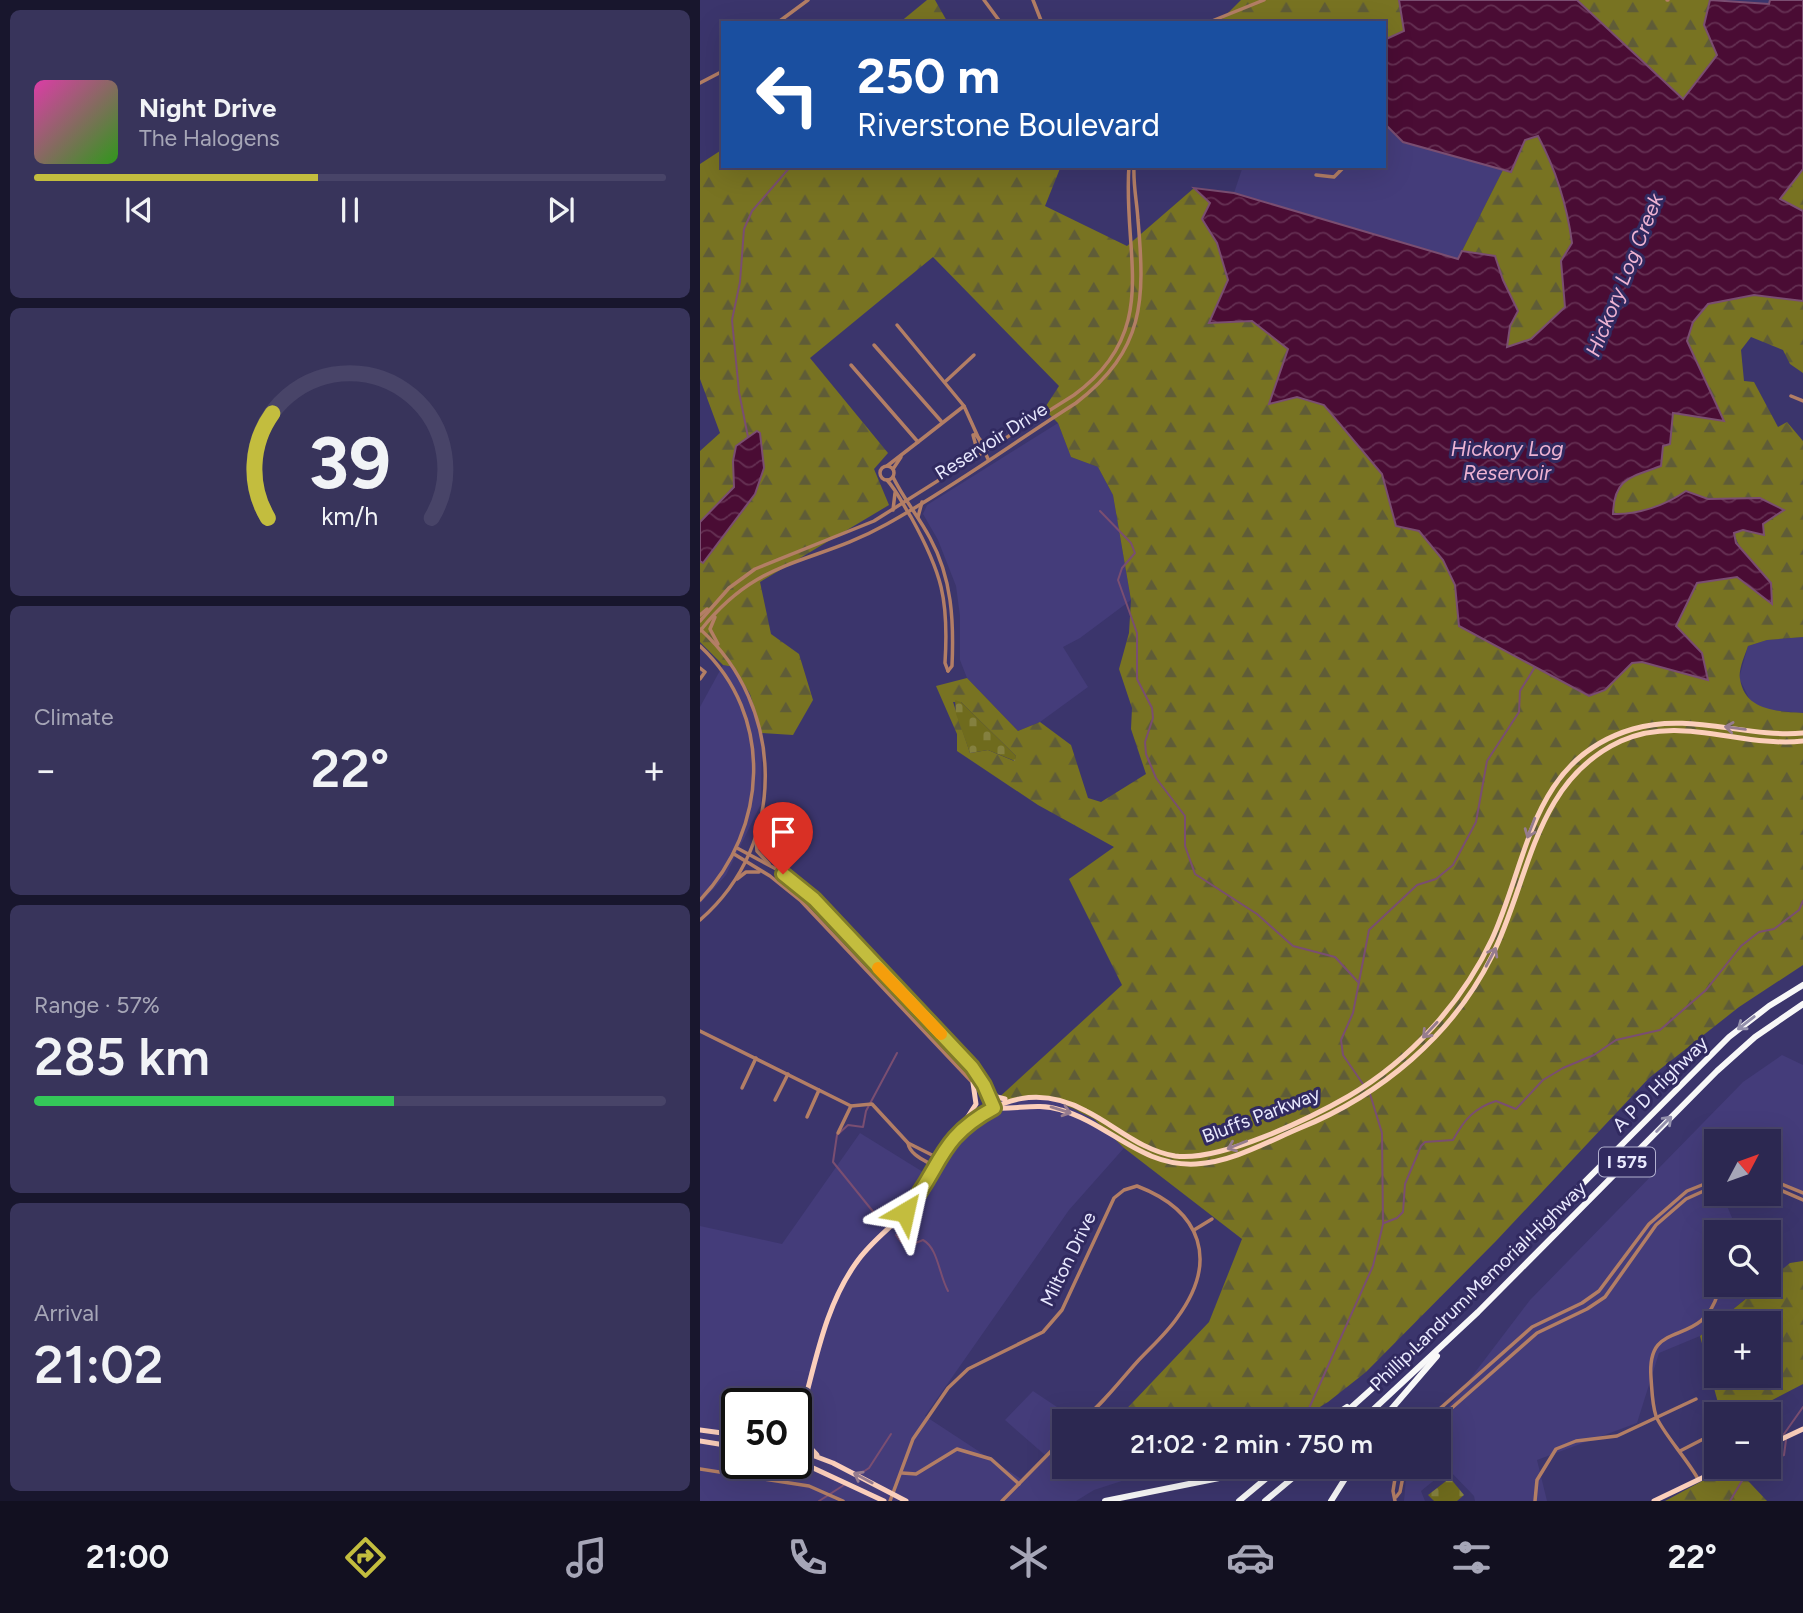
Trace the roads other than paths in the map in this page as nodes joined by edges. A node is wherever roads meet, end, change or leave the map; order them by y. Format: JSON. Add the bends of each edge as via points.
{"nodes":[{"id":1,"x":808,"y":0,"type":"edge"},
{"id":2,"x":984,"y":0,"type":"edge"},
{"id":3,"x":1033,"y":0,"type":"edge"},
{"id":4,"x":1264,"y":0,"type":"edge"},
{"id":5,"x":780,"y":21,"type":"edge"},
{"id":6,"x":1000,"y":21,"type":"edge"},
{"id":7,"x":1041,"y":21,"type":"edge"},
{"id":8,"x":1212,"y":21,"type":"edge"},
{"id":9,"x":721,"y":72,"type":"edge"},
{"id":10,"x":700,"y":83,"type":"edge"},
{"id":11,"x":1129,"y":168,"type":"edge"},
{"id":12,"x":1134,"y":168,"type":"edge"},
{"id":13,"x":1343,"y":168,"type":"edge"},
{"id":14,"x":1316,"y":175,"type":"dead end"},
{"id":15,"x":897,"y":325,"type":"dead end"},
{"id":16,"x":874,"y":345,"type":"dead end"},
{"id":17,"x":974,"y":355,"type":"dead end"},
{"id":18,"x":851,"y":365,"type":"dead end"},
{"id":19,"x":946,"y":381,"type":"junction"},
{"id":20,"x":1791,"y":396,"type":"dead end"},
{"id":21,"x":1803,"y":401,"type":"edge"},
{"id":22,"x":964,"y":406,"type":"junction"},
{"id":23,"x":941,"y":421,"type":"junction"},
{"id":24,"x":918,"y":442,"type":"junction"},
{"id":25,"x":983,"y":451,"type":"junction"},
{"id":26,"x":901,"y":457,"type":"junction"},
{"id":27,"x":988,"y":459,"type":"junction"},
{"id":28,"x":887,"y":466,"type":"junction"},
{"id":29,"x":893,"y":470,"type":"junction"},
{"id":30,"x":893,"y":477,"type":"junction"},
{"id":31,"x":887,"y":480,"type":"junction"},
{"id":32,"x":895,"y":491,"type":"junction"},
{"id":33,"x":923,"y":501,"type":"junction"},
{"id":34,"x":905,"y":502,"type":"junction"},
{"id":35,"x":892,"y":510,"type":"junction"},
{"id":36,"x":909,"y":510,"type":"junction"},
{"id":37,"x":919,"y":519,"type":"junction"},
{"id":38,"x":712,"y":606,"type":"junction"},
{"id":39,"x":718,"y":610,"type":"junction"},
{"id":40,"x":700,"y":615,"type":"edge"},
{"id":41,"x":700,"y":621,"type":"edge"},
{"id":42,"x":700,"y":629,"type":"edge"},
{"id":43,"x":700,"y":646,"type":"edge"},
{"id":44,"x":727,"y":657,"type":"junction"},
{"id":45,"x":700,"y":668,"type":"edge"},
{"id":46,"x":700,"y":678,"type":"edge"},
{"id":47,"x":1803,"y":733,"type":"edge"},
{"id":48,"x":1803,"y":741,"type":"edge"},
{"id":49,"x":757,"y":834,"type":"junction"},
{"id":50,"x":737,"y":848,"type":"junction"},
{"id":51,"x":734,"y":855,"type":"junction"},
{"id":52,"x":749,"y":855,"type":"junction"},
{"id":53,"x":745,"y":862,"type":"junction"},
{"id":54,"x":1519,"y":863,"type":"junction"},
{"id":55,"x":1527,"y":866,"type":"junction"},
{"id":56,"x":773,"y":868,"type":"junction"},
{"id":57,"x":763,"y":872,"type":"junction"},
{"id":58,"x":733,"y":882,"type":"junction"},
{"id":59,"x":700,"y":900,"type":"edge"},
{"id":60,"x":700,"y":920,"type":"edge"},
{"id":61,"x":1803,"y":985,"type":"edge"},
{"id":62,"x":1803,"y":1004,"type":"edge"},
{"id":63,"x":700,"y":1031,"type":"edge"},
{"id":64,"x":756,"y":1058,"type":"junction"},
{"id":65,"x":788,"y":1074,"type":"junction"},
{"id":66,"x":981,"y":1080,"type":"junction"},
{"id":67,"x":973,"y":1083,"type":"junction"},
{"id":68,"x":742,"y":1088,"type":"dead end"},
{"id":69,"x":819,"y":1090,"type":"junction"},
{"id":70,"x":1012,"y":1099,"type":"junction"},
{"id":71,"x":775,"y":1100,"type":"dead end"},
{"id":72,"x":851,"y":1106,"type":"junction"},
{"id":73,"x":994,"y":1108,"type":"junction"},
{"id":74,"x":807,"y":1117,"type":"dead end"},
{"id":75,"x":1108,"y":1125,"type":"junction"},
{"id":76,"x":958,"y":1131,"type":"junction"},
{"id":77,"x":1103,"y":1131,"type":"junction"},
{"id":78,"x":1271,"y":1132,"type":"junction"},
{"id":79,"x":838,"y":1133,"type":"dead end"},
{"id":80,"x":1274,"y":1139,"type":"junction"},
{"id":81,"x":908,"y":1143,"type":"junction"},
{"id":82,"x":938,"y":1158,"type":"junction"},
{"id":83,"x":934,"y":1166,"type":"junction"},
{"id":84,"x":1782,"y":1184,"type":"edge"},
{"id":85,"x":1704,"y":1185,"type":"edge"},
{"id":86,"x":1704,"y":1191,"type":"edge"},
{"id":87,"x":1782,"y":1191,"type":"edge"},
{"id":88,"x":1803,"y":1193,"type":"edge"},
{"id":89,"x":1803,"y":1200,"type":"edge"},
{"id":90,"x":1212,"y":1219,"type":"dead end"},
{"id":91,"x":1194,"y":1230,"type":"junction"},
{"id":92,"x":1520,"y":1247,"type":"joint"},
{"id":93,"x":1717,"y":1297,"type":"edge"},
{"id":94,"x":1478,"y":1312,"type":"junction"},
{"id":95,"x":809,"y":1388,"type":"edge"},
{"id":96,"x":1372,"y":1390,"type":"junction"},
{"id":97,"x":1696,"y":1399,"type":"dead end"},
{"id":98,"x":1093,"y":1409,"type":"edge"},
{"id":99,"x":1344,"y":1409,"type":"edge"},
{"id":100,"x":1350,"y":1409,"type":"edge"},
{"id":101,"x":1374,"y":1409,"type":"edge"},
{"id":102,"x":1392,"y":1409,"type":"edge"},
{"id":103,"x":1440,"y":1409,"type":"edge"},
{"id":104,"x":1451,"y":1409,"type":"edge"},
{"id":105,"x":1656,"y":1417,"type":"junction"},
{"id":106,"x":1803,"y":1429,"type":"edge"},
{"id":107,"x":700,"y":1430,"type":"edge"},
{"id":108,"x":721,"y":1433,"type":"edge"},
{"id":109,"x":1704,"y":1439,"type":"edge"},
{"id":110,"x":1781,"y":1439,"type":"edge"},
{"id":111,"x":700,"y":1441,"type":"edge"},
{"id":112,"x":721,"y":1444,"type":"edge"},
{"id":113,"x":812,"y":1450,"type":"edge"},
{"id":114,"x":1052,"y":1450,"type":"edge"},
{"id":115,"x":1680,"y":1451,"type":"junction"},
{"id":116,"x":812,"y":1455,"type":"edge"},
{"id":117,"x":819,"y":1457,"type":"junction"},
{"id":118,"x":812,"y":1467,"type":"edge"},
{"id":119,"x":700,"y":1469,"type":"edge"},
{"id":120,"x":902,"y":1474,"type":"junction"},
{"id":121,"x":1704,"y":1478,"type":"edge"},
{"id":122,"x":1214,"y":1479,"type":"edge"},
{"id":123,"x":1265,"y":1479,"type":"edge"},
{"id":124,"x":1291,"y":1479,"type":"edge"},
{"id":125,"x":1345,"y":1479,"type":"edge"},
{"id":126,"x":1395,"y":1479,"type":"edge"},
{"id":127,"x":1402,"y":1479,"type":"edge"},
{"id":128,"x":1699,"y":1481,"type":"junction"},
{"id":129,"x":1019,"y":1484,"type":"junction"},
{"id":130,"x":894,"y":1494,"type":"junction"},
{"id":131,"x":1396,"y":1499,"type":"edge"},
{"id":132,"x":843,"y":1501,"type":"edge"},
{"id":133,"x":884,"y":1501,"type":"edge"},
{"id":134,"x":890,"y":1501,"type":"edge"},
{"id":135,"x":906,"y":1501,"type":"edge"},
{"id":136,"x":1002,"y":1501,"type":"edge"},
{"id":137,"x":1105,"y":1501,"type":"edge"},
{"id":138,"x":1239,"y":1501,"type":"edge"},
{"id":139,"x":1265,"y":1501,"type":"edge"},
{"id":140,"x":1331,"y":1501,"type":"edge"},
{"id":141,"x":1535,"y":1501,"type":"edge"},
{"id":142,"x":1654,"y":1501,"type":"edge"}],
"edges":[{"from":1,"to":5,"type":"street"},
{"from":2,"to":6,"type":"street"},
{"from":3,"to":7,"type":"street"},
{"from":4,"to":8,"type":"street"},
{"from":9,"to":10,"type":"street"},
{"from":11,"to":25,"type":"street","name":"Reservoir Drive","via":[[1134,288],[1119,341],[1102,368],[1080,390]]},
{"from":12,"to":27,"type":"street","name":"Reservoir Drive","via":[[1142,290],[1126,348],[1082,399]]},
{"from":13,"to":14,"type":"street","via":[[1334,177]]},
{"from":15,"to":19,"type":"street"},
{"from":16,"to":23,"type":"street"},
{"from":17,"to":19,"type":"street"},
{"from":18,"to":24,"type":"street"},
{"from":19,"to":22,"type":"street"},
{"from":20,"to":21,"type":"street"},
{"from":22,"to":23,"type":"street"},
{"from":22,"to":25,"type":"street"},
{"from":23,"to":24,"type":"street"},
{"from":24,"to":26,"type":"street"},
{"from":25,"to":27,"type":"street"},
{"from":25,"to":34,"type":"street","name":"Reservoir Drive"},
{"from":26,"to":28,"type":"street"},
{"from":26,"to":29,"type":"street"},
{"from":27,"to":33,"type":"street","name":"Reservoir Drive"},
{"from":28,"to":29,"type":"street"},
{"from":28,"to":31,"type":"street","via":[[880,473]]},
{"from":29,"to":30,"type":"street"},
{"from":30,"to":31,"type":"street"},
{"from":30,"to":34,"type":"street"},
{"from":31,"to":32,"type":"street"},
{"from":32,"to":34,"type":"street"},
{"from":32,"to":35,"type":"street"},
{"from":33,"to":36,"type":"street","name":"Reservoir Drive"},
{"from":33,"to":37,"type":"street"},
{"from":34,"to":35,"type":"street","name":"Reservoir Drive"},
{"from":34,"to":36,"type":"street"},
{"from":35,"to":38,"type":"street","name":"Reservoir Drive","via":[[855,530],[761,565]]},
{"from":36,"to":37,"type":"street"},
{"from":36,"to":37,"type":"street","via":[[945,596],[948,671],[952,666],[952,603],[939,558]]},
{"from":36,"to":39,"type":"street","name":"Reservoir Drive","via":[[864,535],[766,572]]},
{"from":38,"to":40,"type":"street"},
{"from":38,"to":41,"type":"street","name":"Reservoir Drive"},
{"from":39,"to":42,"type":"street","name":"Reservoir Drive"},
{"from":39,"to":44,"type":"street","via":[[710,629]]},
{"from":42,"to":44,"type":"street"},
{"from":43,"to":50,"type":"street","via":[[731,686],[751,740],[752,804]]},
{"from":44,"to":49,"type":"street","via":[[753,703],[765,746],[765,799]]},
{"from":45,"to":46,"type":"street","via":[[705,675]]},
{"from":47,"to":54,"type":"main road","name":"Bluffs Parkway","one_way":true,"via":[[1678,720],[1613,736],[1572,764],[1556,782],[1531,826]]},
{"from":48,"to":55,"type":"main road","name":"Bluffs Parkway","via":[[1673,730],[1623,740],[1599,752],[1562,787],[1542,821]]},
{"from":49,"to":52,"type":"street"},
{"from":49,"to":56,"type":"street","via":[[757,851]]},
{"from":50,"to":51,"type":"street"},
{"from":50,"to":52,"type":"street"},
{"from":51,"to":53,"type":"street"},
{"from":51,"to":59,"type":"street"},
{"from":52,"to":53,"type":"street"},
{"from":52,"to":56,"type":"street"},
{"from":53,"to":57,"type":"street"},
{"from":53,"to":58,"type":"street"},
{"from":54,"to":55,"type":"main road"},
{"from":54,"to":78,"type":"main road","name":"Bluffs Parkway","one_way":true,"via":[[1492,939],[1455,1001],[1432,1028],[1376,1079]]},
{"from":80,"to":55,"type":"main road","name":"Bluffs Parkway","one_way":true,"via":[[1318,1121],[1382,1085],[1448,1023],[1491,959]]},
{"from":56,"to":66,"type":"street","via":[[814,899]]},
{"from":57,"to":58,"type":"street","via":[[746,872]]},
{"from":57,"to":67,"type":"street","via":[[806,906]]},
{"from":58,"to":60,"type":"street"},
{"from":61,"to":92,"type":"highway","name":"A P D Highway","number":"I 575","one_way":true,"via":[[1728,1037]]},
{"from":94,"to":62,"type":"highway","name":"Phillip Landrum Memorial Highway","number":"I 575","one_way":true,"via":[[1717,1071]]},
{"from":63,"to":64,"type":"street"},
{"from":64,"to":65,"type":"street"},
{"from":64,"to":68,"type":"street"},
{"from":65,"to":69,"type":"street"},
{"from":65,"to":71,"type":"street"},
{"from":66,"to":70,"type":"main road","via":[[997,1097]]},
{"from":66,"to":73,"type":"street"},
{"from":67,"to":73,"type":"street"},
{"from":67,"to":76,"type":"main road","via":[[976,1104]]},
{"from":69,"to":72,"type":"street"},
{"from":69,"to":74,"type":"street"},
{"from":70,"to":73,"type":"main road","name":"Bluffs Parkway"},
{"from":70,"to":75,"type":"main road","name":"Bluffs Parkway","via":[[1053,1099],[1087,1111]]},
{"from":72,"to":79,"type":"street"},
{"from":72,"to":81,"type":"street","via":[[872,1104]]},
{"from":73,"to":76,"type":"main road"},
{"from":73,"to":77,"type":"main road","name":"Bluffs Parkway","one_way":true,"via":[[1047,1106]]},
{"from":75,"to":77,"type":"main road"},
{"from":78,"to":75,"type":"main road","name":"Bluffs Parkway","one_way":true,"via":[[1220,1152],[1177,1156],[1136,1143]]},
{"from":76,"to":82,"type":"main road"},
{"from":77,"to":80,"type":"main road","name":"Bluffs Parkway","via":[[1142,1155],[1179,1164],[1217,1162]]},
{"from":78,"to":80,"type":"main road"},
{"from":81,"to":82,"type":"street"},
{"from":81,"to":83,"type":"street","via":[[909,1149]]},
{"from":82,"to":83,"type":"main road"},
{"from":83,"to":95,"type":"main road","via":[[914,1201],[867,1248],[846,1277],[830,1312]]},
{"from":84,"to":88,"type":"street"},
{"from":85,"to":103,"type":"street","via":[[1682,1194],[1649,1224],[1599,1291],[1532,1327]]},
{"from":86,"to":104,"type":"street","via":[[1686,1199],[1656,1225],[1605,1297],[1537,1333]]},
{"from":87,"to":89,"type":"street"},
{"from":90,"to":91,"type":"street"},
{"from":91,"to":98,"type":"street","via":[[1202,1265],[1177,1318]]},
{"from":91,"to":120,"type":"street","name":"Milton Drive","via":[[1178,1210],[1137,1186],[1114,1198],[1062,1310],[1043,1332],[968,1369],[948,1388],[913,1439]]},
{"from":92,"to":96,"type":"highway","name":"Phillip Landrum Memorial Highway","number":"I 575"},
{"from":93,"to":105,"type":"street","via":[[1701,1323],[1669,1335],[1654,1349],[1650,1362]]},
{"from":94,"to":101,"type":"highway","name":"Phillip Landrum Memorial Highway","number":"I 575"},
{"from":94,"to":102,"type":"highway"},
{"from":96,"to":99,"type":"highway"},
{"from":96,"to":100,"type":"highway","name":"Phillip Landrum Memorial Highway","number":"I 575"},
{"from":97,"to":105,"type":"street"},
{"from":105,"to":115,"type":"street"},
{"from":105,"to":141,"type":"street","via":[[1617,1436],[1567,1443],[1556,1449],[1536,1480]]},
{"from":106,"to":110,"type":"main road"},
{"from":107,"to":108,"type":"main road"},
{"from":109,"to":115,"type":"street"},
{"from":111,"to":112,"type":"main road"},
{"from":113,"to":117,"type":"main road"},
{"from":114,"to":129,"type":"street"},
{"from":115,"to":128,"type":"street"},
{"from":116,"to":117,"type":"main road"},
{"from":130,"to":117,"type":"main road","one_way":true},
{"from":118,"to":133,"type":"main road"},
{"from":119,"to":132,"type":"street","via":[[808,1486]]},
{"from":120,"to":129,"type":"street","via":[[913,1475],[957,1449],[994,1460]]},
{"from":120,"to":130,"type":"street","name":"Milton Drive"},
{"from":121,"to":128,"type":"main road"},
{"from":122,"to":137,"type":"highway"},
{"from":123,"to":138,"type":"highway"},
{"from":124,"to":139,"type":"highway"},
{"from":125,"to":140,"type":"highway"},
{"from":126,"to":131,"type":"street"},
{"from":127,"to":131,"type":"street"},
{"from":128,"to":142,"type":"main road"},
{"from":129,"to":136,"type":"street"},
{"from":130,"to":134,"type":"street","name":"Milton Drive"},
{"from":130,"to":135,"type":"main road"}]}
